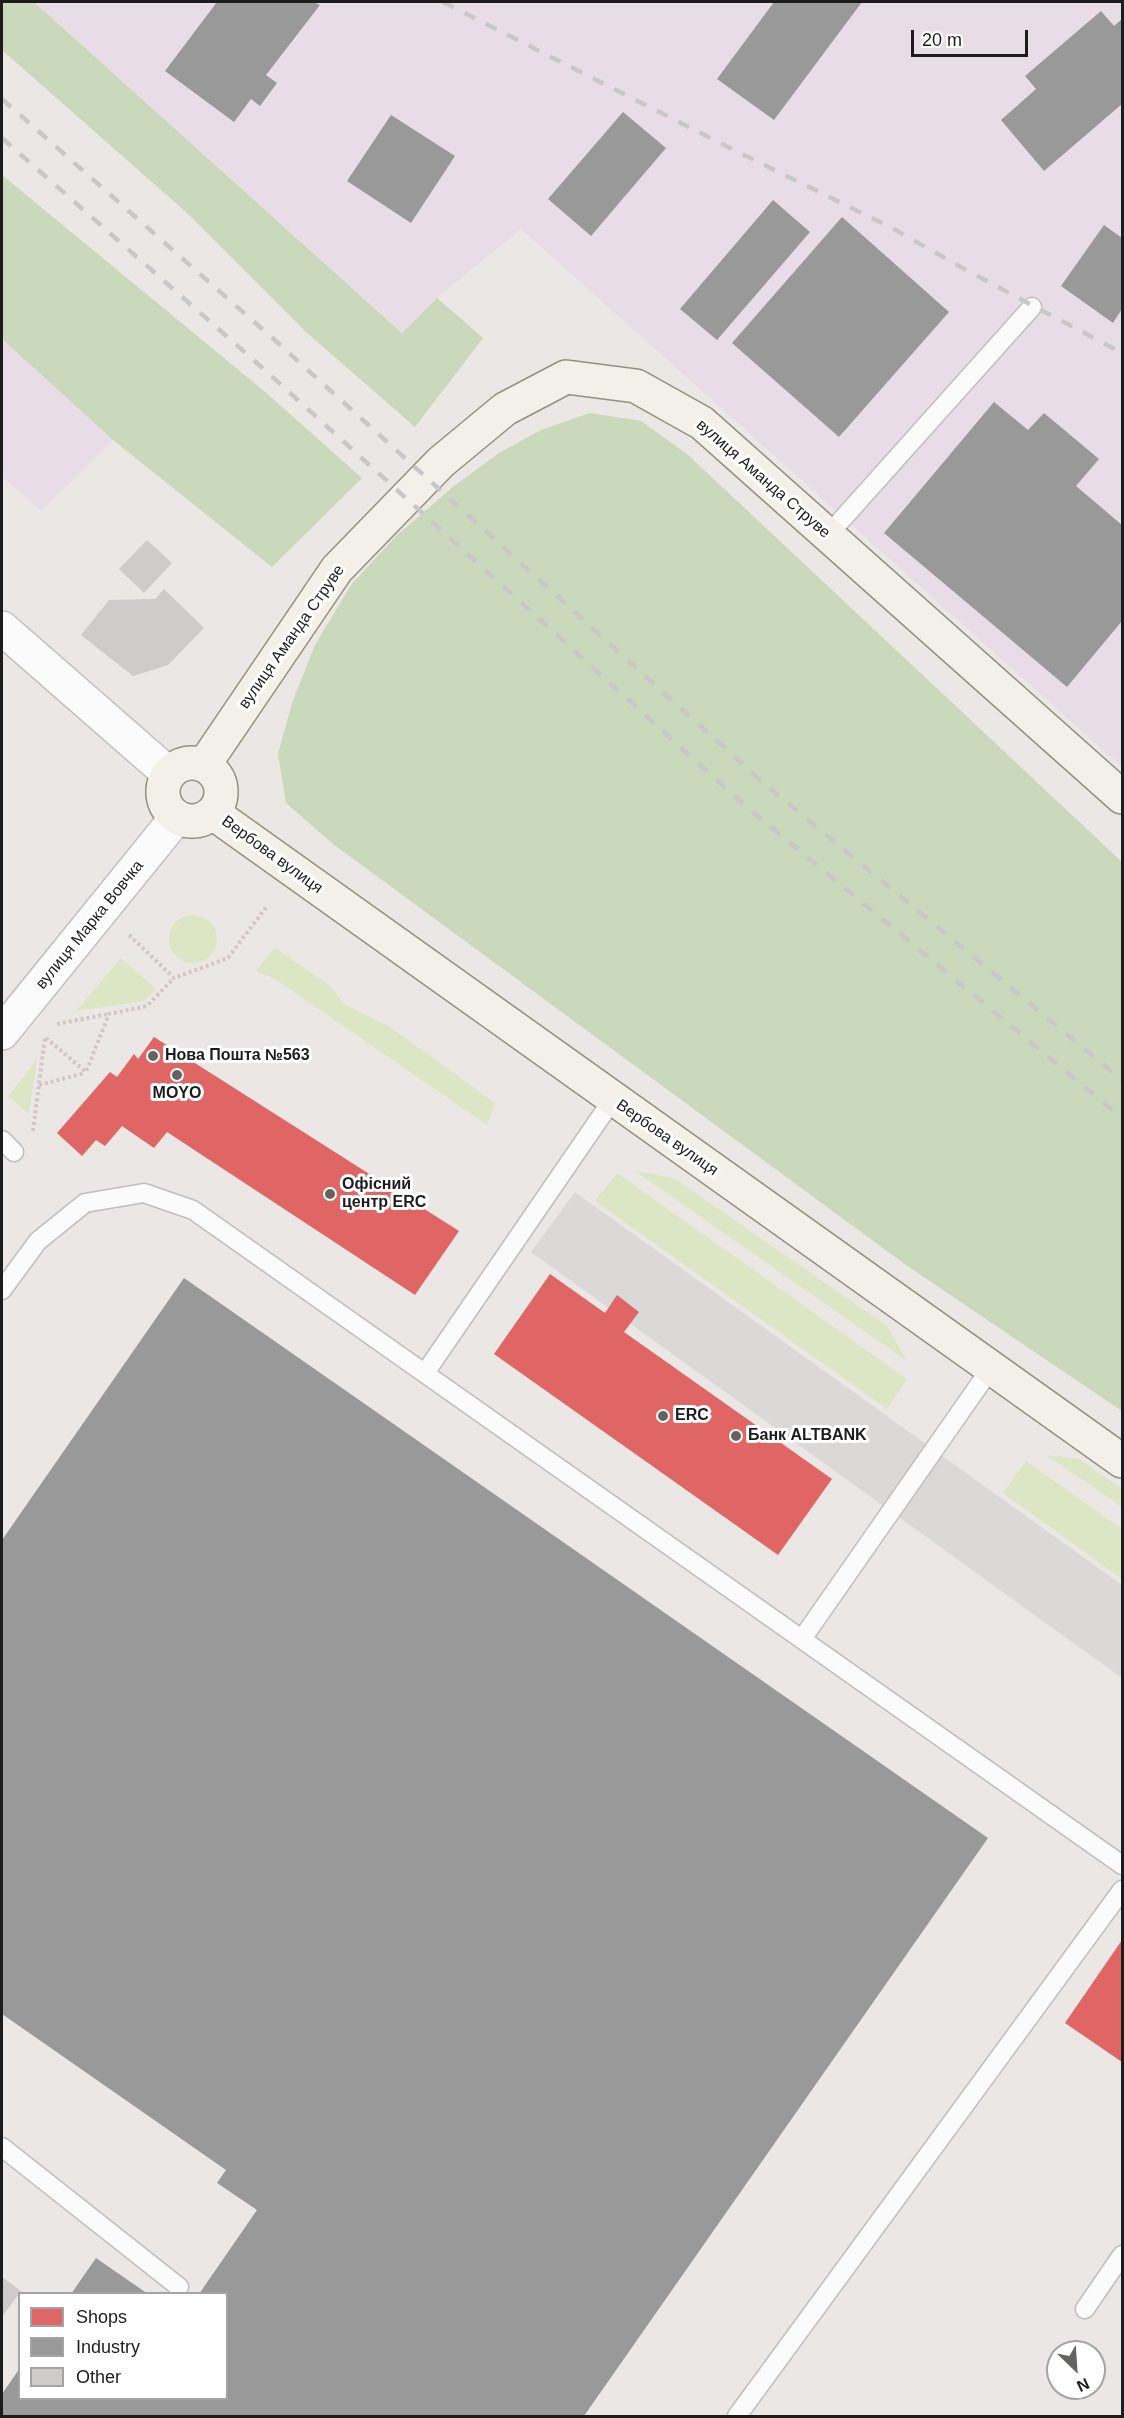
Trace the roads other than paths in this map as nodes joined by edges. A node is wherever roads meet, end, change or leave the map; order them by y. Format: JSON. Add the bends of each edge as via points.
{"nodes":[{"id":1,"x":1032,"y":307,"type":"dead end"},
{"id":2,"x":828,"y":535,"type":"junction"},
{"id":3,"x":2,"y":628,"type":"edge"},
{"id":4,"x":204,"y":765,"type":"junction"},
{"id":5,"x":169,"y":774,"type":"junction"},
{"id":6,"x":1122,"y":797,"type":"edge"},
{"id":7,"x":213,"y":813,"type":"junction"},
{"id":8,"x":177,"y":817,"type":"junction"},
{"id":9,"x":2,"y":1032,"type":"edge"},
{"id":10,"x":613,"y":1099,"type":"junction"},
{"id":11,"x":2,"y":1290,"type":"edge"},
{"id":12,"x":991,"y":1368,"type":"junction"},
{"id":13,"x":425,"y":1373,"type":"junction"},
{"id":14,"x":1122,"y":1461,"type":"edge"},
{"id":15,"x":802,"y":1639,"type":"junction"},
{"id":16,"x":1122,"y":1865,"type":"edge"},
{"id":17,"x":1122,"y":1890,"type":"edge"},
{"id":18,"x":2,"y":2147,"type":"edge"},
{"id":19,"x":1122,"y":2255,"type":"edge"},
{"id":20,"x":179,"y":2287,"type":"dead end"},
{"id":21,"x":1085,"y":2309,"type":"dead end"},
{"id":22,"x":737,"y":2416,"type":"edge"}],
"edges":[{"from":1,"to":2,"type":"lane"},
{"from":2,"to":4,"type":"main road","name":"вулиця Аманда Струве","via":[[702,423],[636,386],[566,377],[505,409],[441,462],[337,569]]},
{"from":2,"to":6,"type":"main road","name":"вулиця Аманда Струве"},
{"from":3,"to":5,"type":"street"},
{"from":4,"to":5,"type":"main road","via":[[185,764]]},
{"from":4,"to":7,"type":"main road","via":[[222,786],[222,796]]},
{"from":5,"to":8,"type":"main road","via":[[164,783],[165,802]]},
{"from":7,"to":8,"type":"main road","via":[[196,821]]},
{"from":7,"to":10,"type":"main road","name":"Вербова вулиця"},
{"from":8,"to":9,"type":"street","name":"вулиця Марка Вовчка"},
{"from":10,"to":12,"type":"main road","name":"Вербова вулиця"},
{"from":10,"to":13,"type":"lane"},
{"from":11,"to":13,"type":"lane","via":[[38,1241],[85,1203],[144,1193],[193,1210]]},
{"from":12,"to":14,"type":"main road","name":"Вербова вулиця"},
{"from":12,"to":15,"type":"lane"},
{"from":13,"to":15,"type":"lane"},
{"from":15,"to":16,"type":"lane"},
{"from":17,"to":22,"type":"lane"},
{"from":18,"to":20,"type":"lane"},
{"from":19,"to":21,"type":"lane"}]}
